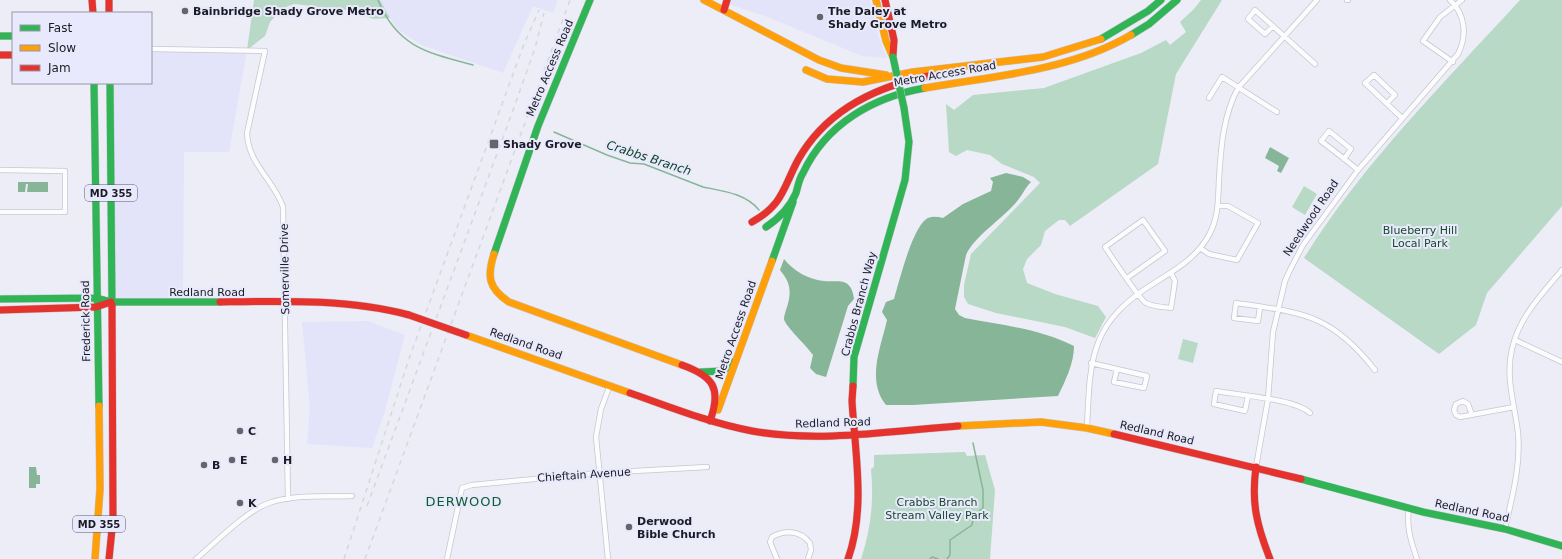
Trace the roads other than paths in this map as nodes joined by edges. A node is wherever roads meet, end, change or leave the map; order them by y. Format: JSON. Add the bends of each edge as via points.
{"nodes":[{"id":1,"x":92,"y":0,"type":"edge"},
{"id":2,"x":109,"y":0,"type":"edge"},
{"id":3,"x":590,"y":0,"type":"edge"},
{"id":4,"x":704,"y":0,"type":"edge"},
{"id":5,"x":719,"y":0,"type":"edge"},
{"id":6,"x":727,"y":0,"type":"edge"},
{"id":7,"x":876,"y":0,"type":"edge"},
{"id":8,"x":885,"y":0,"type":"edge"},
{"id":9,"x":1154,"y":0,"type":"edge"},
{"id":10,"x":1161,"y":0,"type":"edge"},
{"id":11,"x":1177,"y":0,"type":"edge"},
{"id":12,"x":1317,"y":0,"type":"edge"},
{"id":13,"x":1450,"y":0,"type":"edge"},
{"id":14,"x":1462,"y":0,"type":"edge"},
{"id":15,"x":711,"y":4,"type":"junction"},
{"id":16,"x":1455,"y":4,"type":"junction"},
{"id":17,"x":724,"y":10,"type":"junction"},
{"id":18,"x":93,"y":12,"type":"edge"},
{"id":19,"x":109,"y":12,"type":"edge"},
{"id":20,"x":1131,"y":22,"type":"junction"},
{"id":21,"x":1273,"y":26,"type":"junction"},
{"id":22,"x":0,"y":36,"type":"edge"},
{"id":23,"x":12,"y":36,"type":"edge"},
{"id":24,"x":1284,"y":36,"type":"junction"},
{"id":25,"x":152,"y":49,"type":"edge"},
{"id":26,"x":0,"y":55,"type":"edge"},
{"id":27,"x":12,"y":55,"type":"edge"},
{"id":28,"x":893,"y":57,"type":"junction"},
{"id":29,"x":1022,"y":60,"type":"junction"},
{"id":30,"x":1452,"y":62,"type":"junction"},
{"id":31,"x":1315,"y":64,"type":"dead end"},
{"id":32,"x":806,"y":70,"type":"dead end"},
{"id":33,"x":892,"y":76,"type":"junction"},
{"id":34,"x":94,"y":84,"type":"edge"},
{"id":35,"x":110,"y":84,"type":"edge"},
{"id":36,"x":1238,"y":88,"type":"junction"},
{"id":37,"x":1209,"y":98,"type":"dead end"},
{"id":38,"x":1387,"y":103,"type":"junction"},
{"id":39,"x":1277,"y":112,"type":"dead end"},
{"id":40,"x":1402,"y":118,"type":"junction"},
{"id":41,"x":1344,"y":159,"type":"junction"},
{"id":42,"x":0,"y":170,"type":"edge"},
{"id":43,"x":1358,"y":170,"type":"junction"},
{"id":44,"x":795,"y":196,"type":"junction"},
{"id":45,"x":1218,"y":206,"type":"junction"},
{"id":46,"x":0,"y":212,"type":"edge"},
{"id":47,"x":752,"y":222,"type":"dead end"},
{"id":48,"x":766,"y":226,"type":"dead end"},
{"id":49,"x":1200,"y":248,"type":"junction"},
{"id":50,"x":1562,"y":270,"type":"edge"},
{"id":51,"x":1171,"y":273,"type":"junction"},
{"id":52,"x":1127,"y":278,"type":"junction"},
{"id":53,"x":1138,"y":293,"type":"junction"},
{"id":54,"x":96,"y":298,"type":"junction"},
{"id":55,"x":0,"y":299,"type":"edge"},
{"id":56,"x":111,"y":302,"type":"junction"},
{"id":57,"x":286,"y":302,"type":"junction"},
{"id":58,"x":96,"y":307,"type":"junction"},
{"id":59,"x":1260,"y":307,"type":"junction"},
{"id":60,"x":1278,"y":309,"type":"junction"},
{"id":61,"x":0,"y":310,"type":"edge"},
{"id":62,"x":1515,"y":340,"type":"junction"},
{"id":63,"x":737,"y":357,"type":"junction"},
{"id":64,"x":1562,"y":362,"type":"edge"},
{"id":65,"x":1091,"y":363,"type":"junction"},
{"id":66,"x":1117,"y":369,"type":"junction"},
{"id":67,"x":1375,"y":370,"type":"dead end"},
{"id":68,"x":701,"y":372,"type":"junction"},
{"id":69,"x":610,"y":385,"type":"junction"},
{"id":70,"x":1248,"y":396,"type":"junction"},
{"id":71,"x":1268,"y":399,"type":"junction"},
{"id":72,"x":1514,"y":407,"type":"junction"},
{"id":73,"x":1310,"y":413,"type":"dead end"},
{"id":74,"x":1472,"y":415,"type":"dead end"},
{"id":75,"x":713,"y":421,"type":"junction"},
{"id":76,"x":1087,"y":428,"type":"junction"},
{"id":77,"x":855,"y":433,"type":"junction"},
{"id":78,"x":707,"y":467,"type":"dead end"},
{"id":79,"x":1256,"y":468,"type":"junction"},
{"id":80,"x":598,"y":473,"type":"junction"},
{"id":81,"x":352,"y":496,"type":"dead end"},
{"id":82,"x":288,"y":499,"type":"junction"},
{"id":83,"x":1409,"y":508,"type":"junction"},
{"id":84,"x":1505,"y":529,"type":"junction"},
{"id":85,"x":1562,"y":546,"type":"edge"},
{"id":86,"x":95,"y":559,"type":"edge"},
{"id":87,"x":109,"y":559,"type":"edge"},
{"id":88,"x":196,"y":559,"type":"edge"},
{"id":89,"x":447,"y":559,"type":"edge"},
{"id":90,"x":608,"y":559,"type":"edge"},
{"id":91,"x":777,"y":559,"type":"edge"},
{"id":92,"x":808,"y":559,"type":"edge"},
{"id":93,"x":848,"y":559,"type":"edge"},
{"id":94,"x":1270,"y":559,"type":"edge"},
{"id":95,"x":1417,"y":559,"type":"edge"}],
"edges":[{"from":1,"to":18,"type":"main road"},
{"from":2,"to":19,"type":"main road"},
{"from":3,"to":68,"type":"main road","name":"Metro Access Road","via":[[538,126],[489,269],[490,281],[504,299],[515,305]]},
{"from":4,"to":15,"type":"main road","name":"Metro Access Road"},
{"from":5,"to":15,"type":"main road"},
{"from":6,"to":17,"type":"main road"},
{"from":7,"to":28,"type":"main road","name":"Crabbs Branch Way","via":[[886,41]]},
{"from":8,"to":28,"type":"main road","name":"Crabbs Branch Way","via":[[894,40]]},
{"from":9,"to":20,"type":"main road"},
{"from":10,"to":20,"type":"main road","name":"Metro Access Road"},
{"from":11,"to":44,"type":"main road","name":"Metro Access Road","via":[[1157,19],[1136,32],[1108,48],[1086,56],[1056,66],[912,90],[878,100],[842,122],[824,140],[803,171]]},
{"from":12,"to":24,"type":"street"},
{"from":13,"to":16,"type":"street","name":"Needwood Road"},
{"from":14,"to":16,"type":"street"},
{"from":15,"to":17,"type":"main road","name":"Metro Access Road"},
{"from":16,"to":30,"type":"street","name":"Needwood Road","via":[[1461,13],[1464,36],[1463,44]]},
{"from":16,"to":30,"type":"street","via":[[1440,17],[1423,41]]},
{"from":17,"to":33,"type":"main road","name":"Metro Access Road","via":[[830,65]]},
{"from":20,"to":29,"type":"main road","name":"Metro Access Road","via":[[1083,46]]},
{"from":21,"to":21,"type":"street","via":[[1255,10],[1248,19],[1265,34]]},
{"from":21,"to":24,"type":"street"},
{"from":22,"to":23,"type":"main road"},
{"from":24,"to":31,"type":"street"},
{"from":24,"to":36,"type":"street"},
{"from":25,"to":57,"type":"street","name":"Somerville Drive","via":[[265,51],[247,141],[256,164],[280,198],[283,207]]},
{"from":26,"to":27,"type":"main road"},
{"from":28,"to":77,"type":"main road","name":"Crabbs Branch Way","bridge":true,"via":[[908,124],[908,164],[854,357],[852,401]]},
{"from":29,"to":33,"type":"main road","name":"Metro Access Road"},
{"from":29,"to":47,"type":"main road","via":[[967,72],[893,83],[865,95],[836,114],[823,127],[804,150],[776,205],[764,216]]},
{"from":30,"to":40,"type":"street","name":"Needwood Road"},
{"from":32,"to":33,"type":"main road","via":[[839,81],[863,82]]},
{"from":34,"to":54,"type":"main road","name":"Frederick Road","number":"MD 355"},
{"from":35,"to":56,"type":"main road","number":"MD 355"},
{"from":36,"to":37,"type":"street","via":[[1222,77]]},
{"from":36,"to":39,"type":"street"},
{"from":36,"to":45,"type":"street","via":[[1226,118]]},
{"from":38,"to":38,"type":"street","via":[[1365,83],[1374,75],[1395,95]]},
{"from":38,"to":40,"type":"street"},
{"from":40,"to":43,"type":"street","name":"Needwood Road"},
{"from":41,"to":41,"type":"street","via":[[1321,141],[1329,131],[1351,149]]},
{"from":41,"to":43,"type":"street"},
{"from":42,"to":46,"type":"street","via":[[65,171],[65,212]]},
{"from":43,"to":60,"type":"street","name":"Needwood Road","via":[[1303,245],[1288,276]]},
{"from":44,"to":48,"type":"main road","via":[[780,215]]},
{"from":44,"to":63,"type":"main road","name":"Metro Access Road"},
{"from":45,"to":49,"type":"street","via":[[1214,224]]},
{"from":45,"to":49,"type":"street","via":[[1228,206],[1258,223],[1237,260],[1209,254]]},
{"from":49,"to":51,"type":"street"},
{"from":50,"to":62,"type":"street","via":[[1530,308]]},
{"from":51,"to":53,"type":"street"},
{"from":51,"to":53,"type":"street","via":[[1175,281],[1171,308],[1146,303]]},
{"from":52,"to":52,"type":"street","via":[[1105,247],[1143,220],[1165,251]]},
{"from":52,"to":53,"type":"street"},
{"from":53,"to":65,"type":"street","via":[[1113,315],[1099,339]]},
{"from":54,"to":55,"type":"main road"},
{"from":54,"to":56,"type":"main road"},
{"from":54,"to":58,"type":"main road","name":"Frederick Road","number":"MD 355"},
{"from":56,"to":57,"type":"main road","name":"Redland Road"},
{"from":56,"to":58,"type":"main road"},
{"from":56,"to":87,"type":"main road","number":"MD 355","via":[[113,519]]},
{"from":57,"to":69,"type":"main road","name":"Redland Road","bridge":true,"via":[[364,305],[392,310]]},
{"from":57,"to":82,"type":"street","name":"Somerville Drive"},
{"from":58,"to":61,"type":"main road"},
{"from":58,"to":86,"type":"main road","name":"Frederick Road","number":"MD 355","via":[[100,489]]},
{"from":59,"to":59,"type":"street","via":[[1258,321],[1234,318],[1236,303]]},
{"from":59,"to":60,"type":"street"},
{"from":60,"to":67,"type":"street","via":[[1311,317],[1331,326],[1352,343]]},
{"from":60,"to":71,"type":"street","name":"Needwood Road","via":[[1273,332]]},
{"from":62,"to":64,"type":"street"},
{"from":62,"to":72,"type":"street","via":[[1509,370]]},
{"from":63,"to":68,"type":"main road","via":[[732,365],[723,371]]},
{"from":63,"to":75,"type":"main road","name":"Metro Access Road"},
{"from":65,"to":66,"type":"street"},
{"from":65,"to":76,"type":"street"},
{"from":66,"to":66,"type":"street","via":[[1147,376],[1144,388],[1114,382]]},
{"from":68,"to":75,"type":"main road","name":"Metro Access Road","via":[[710,380],[716,395]]},
{"from":69,"to":75,"type":"main road","name":"Redland Road"},
{"from":69,"to":80,"type":"street","via":[[596,430]]},
{"from":70,"to":70,"type":"street","via":[[1246,411],[1214,404],[1216,391]]},
{"from":70,"to":71,"type":"street"},
{"from":71,"to":73,"type":"street","via":[[1296,404]]},
{"from":71,"to":79,"type":"street","name":"Needwood Road"},
{"from":72,"to":74,"type":"street"},
{"from":72,"to":84,"type":"street","via":[[1518,432],[1518,475]]},
{"from":75,"to":77,"type":"main road","name":"Redland Road","via":[[753,431],[786,435]]},
{"from":76,"to":77,"type":"main road","name":"Redland Road","via":[[1041,422]]},
{"from":76,"to":79,"type":"main road","name":"Redland Road"},
{"from":77,"to":93,"type":"main road","name":"Crabbs Branch Way","via":[[857,520]]},
{"from":78,"to":80,"type":"street","name":"Chieftain Avenue"},
{"from":79,"to":83,"type":"main road","name":"Redland Road"},
{"from":79,"to":94,"type":"main road","name":"Needwood Road","via":[[1252,491],[1253,511]]},
{"from":80,"to":89,"type":"street","name":"Chieftain Avenue","via":[[462,488]]},
{"from":80,"to":90,"type":"street"},
{"from":81,"to":82,"type":"street"},
{"from":82,"to":88,"type":"street","via":[[255,510]]},
{"from":83,"to":84,"type":"main road","name":"Redland Road"},
{"from":83,"to":95,"type":"street","via":[[1407,524]]},
{"from":84,"to":85,"type":"main road","name":"Redland Road"},
{"from":91,"to":92,"type":"street","via":[[770,542],[772,537],[790,532],[800,534],[810,543]]}]}
